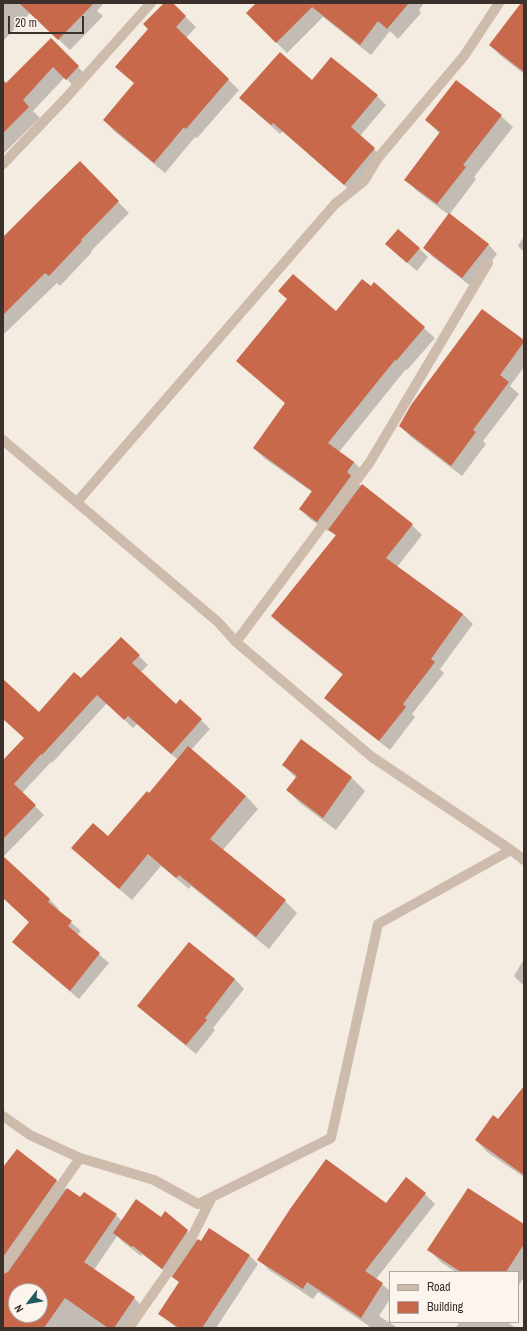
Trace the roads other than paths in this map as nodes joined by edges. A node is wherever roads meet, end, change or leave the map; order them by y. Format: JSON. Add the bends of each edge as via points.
{"nodes":[{"id":1,"x":151,"y":3,"type":"edge"},
{"id":2,"x":499,"y":3,"type":"edge"},
{"id":3,"x":3,"y":164,"type":"edge"},
{"id":4,"x":488,"y":263,"type":"dead end"},
{"id":5,"x":3,"y":440,"type":"edge"},
{"id":6,"x":77,"y":502,"type":"junction"},
{"id":7,"x":236,"y":642,"type":"junction"},
{"id":8,"x":511,"y":850,"type":"junction"},
{"id":9,"x":524,"y":860,"type":"edge"},
{"id":10,"x":3,"y":1116,"type":"edge"},
{"id":11,"x":80,"y":1158,"type":"junction"},
{"id":12,"x":212,"y":1197,"type":"junction"},
{"id":13,"x":3,"y":1268,"type":"edge"},
{"id":14,"x":129,"y":1328,"type":"edge"}],
"edges":[{"from":1,"to":3,"type":"street"},
{"from":2,"to":6,"type":"street","via":[[464,56],[378,158],[364,181],[335,204]]},
{"from":4,"to":7,"type":"street","via":[[370,462]]},
{"from":5,"to":6,"type":"street"},
{"from":6,"to":7,"type":"street","via":[[218,622]]},
{"from":7,"to":8,"type":"street","via":[[372,757]]},
{"from":8,"to":9,"type":"street"},
{"from":8,"to":12,"type":"street","via":[[378,924],[331,1138]]},
{"from":10,"to":11,"type":"street","via":[[30,1135]]},
{"from":11,"to":12,"type":"street","via":[[154,1180],[198,1204]]},
{"from":11,"to":13,"type":"street"},
{"from":12,"to":14,"type":"street","via":[[191,1239]]}]}
